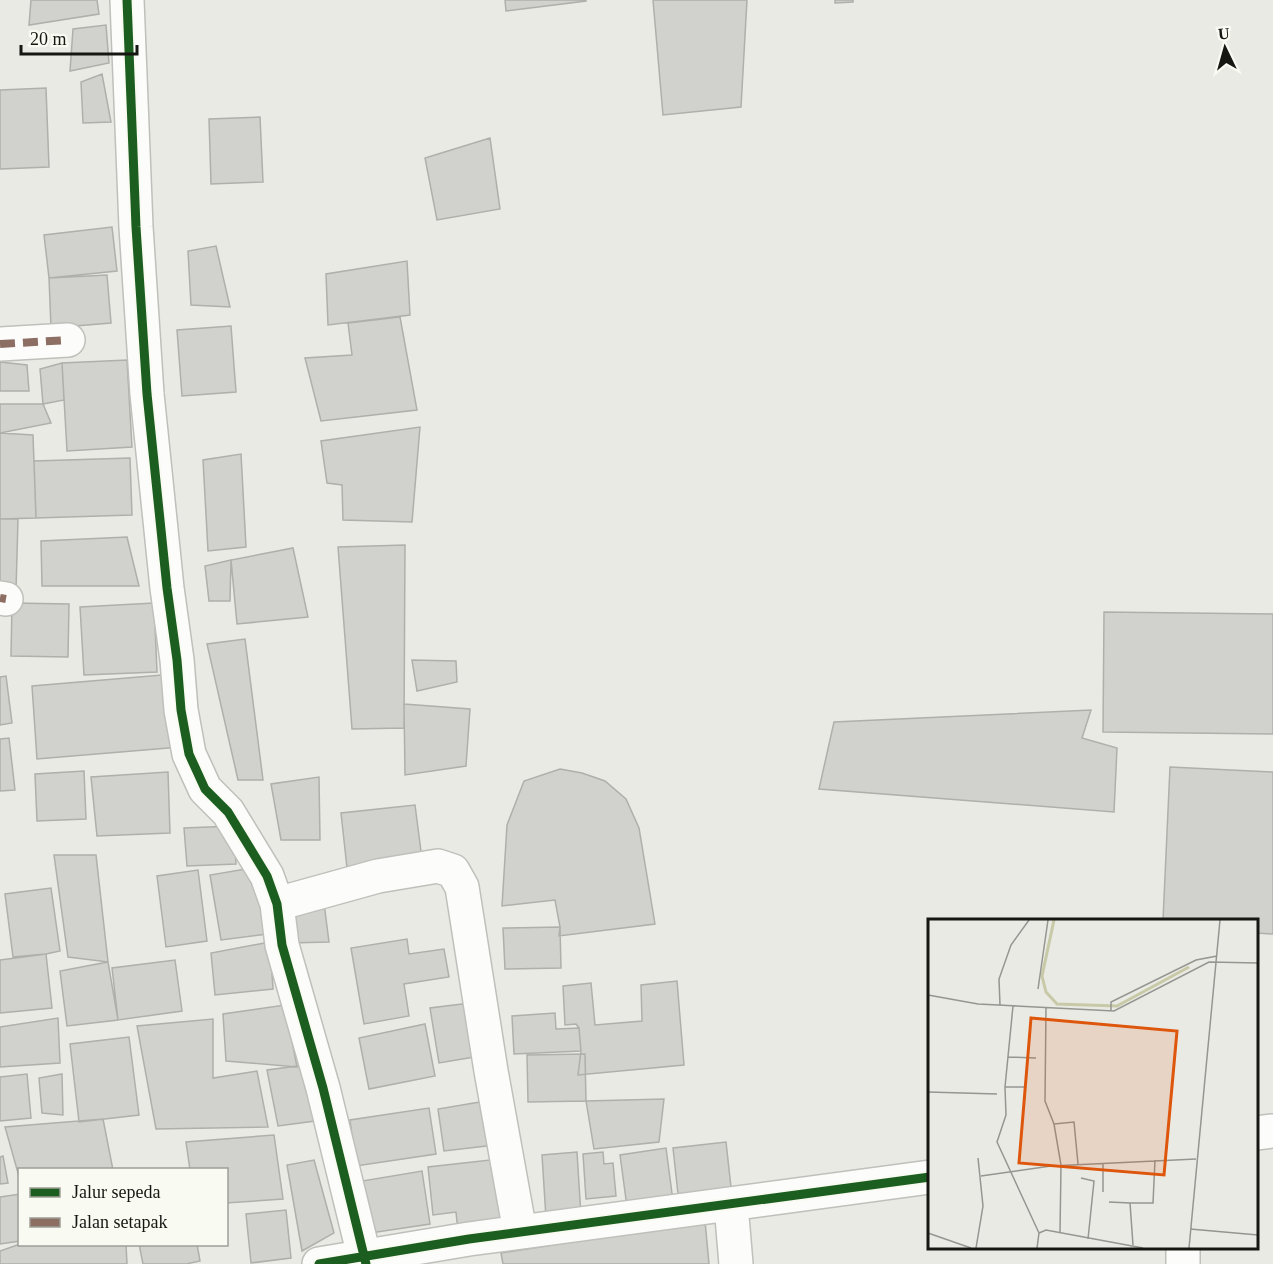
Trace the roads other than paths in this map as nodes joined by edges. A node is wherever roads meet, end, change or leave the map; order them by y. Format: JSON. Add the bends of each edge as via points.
{"nodes":[{"id":1,"x":127,"y":0,"type":"edge"},
{"id":2,"x":68,"y":340,"type":"dead end"},
{"id":3,"x":0,"y":344,"type":"edge"},
{"id":4,"x":277,"y":904,"type":"junction"},
{"id":5,"x":1273,"y":1131,"type":"edge"},
{"id":6,"x":1258,"y":1132,"type":"edge"},
{"id":7,"x":928,"y":1177,"type":"edge"},
{"id":8,"x":731,"y":1205,"type":"junction"},
{"id":9,"x":520,"y":1232,"type":"junction"},
{"id":10,"x":366,"y":1260,"type":"edge"},
{"id":11,"x":319,"y":1264,"type":"edge"},
{"id":12,"x":736,"y":1264,"type":"edge"}],
"edges":[{"from":1,"to":4,"type":"street","via":[[147,394],[183,722],[189,754],[205,789],[228,812],[267,876]]},
{"from":2,"to":3,"type":"street"},
{"from":4,"to":9,"type":"street","via":[[378,876],[438,866],[453,871],[462,887]]},
{"from":4,"to":10,"type":"street","via":[[282,945]]},
{"from":5,"to":6,"type":"street"},
{"from":7,"to":8,"type":"street"},
{"from":8,"to":9,"type":"street"},
{"from":8,"to":12,"type":"street"},
{"from":9,"to":10,"type":"street"},
{"from":10,"to":11,"type":"street"}]}
